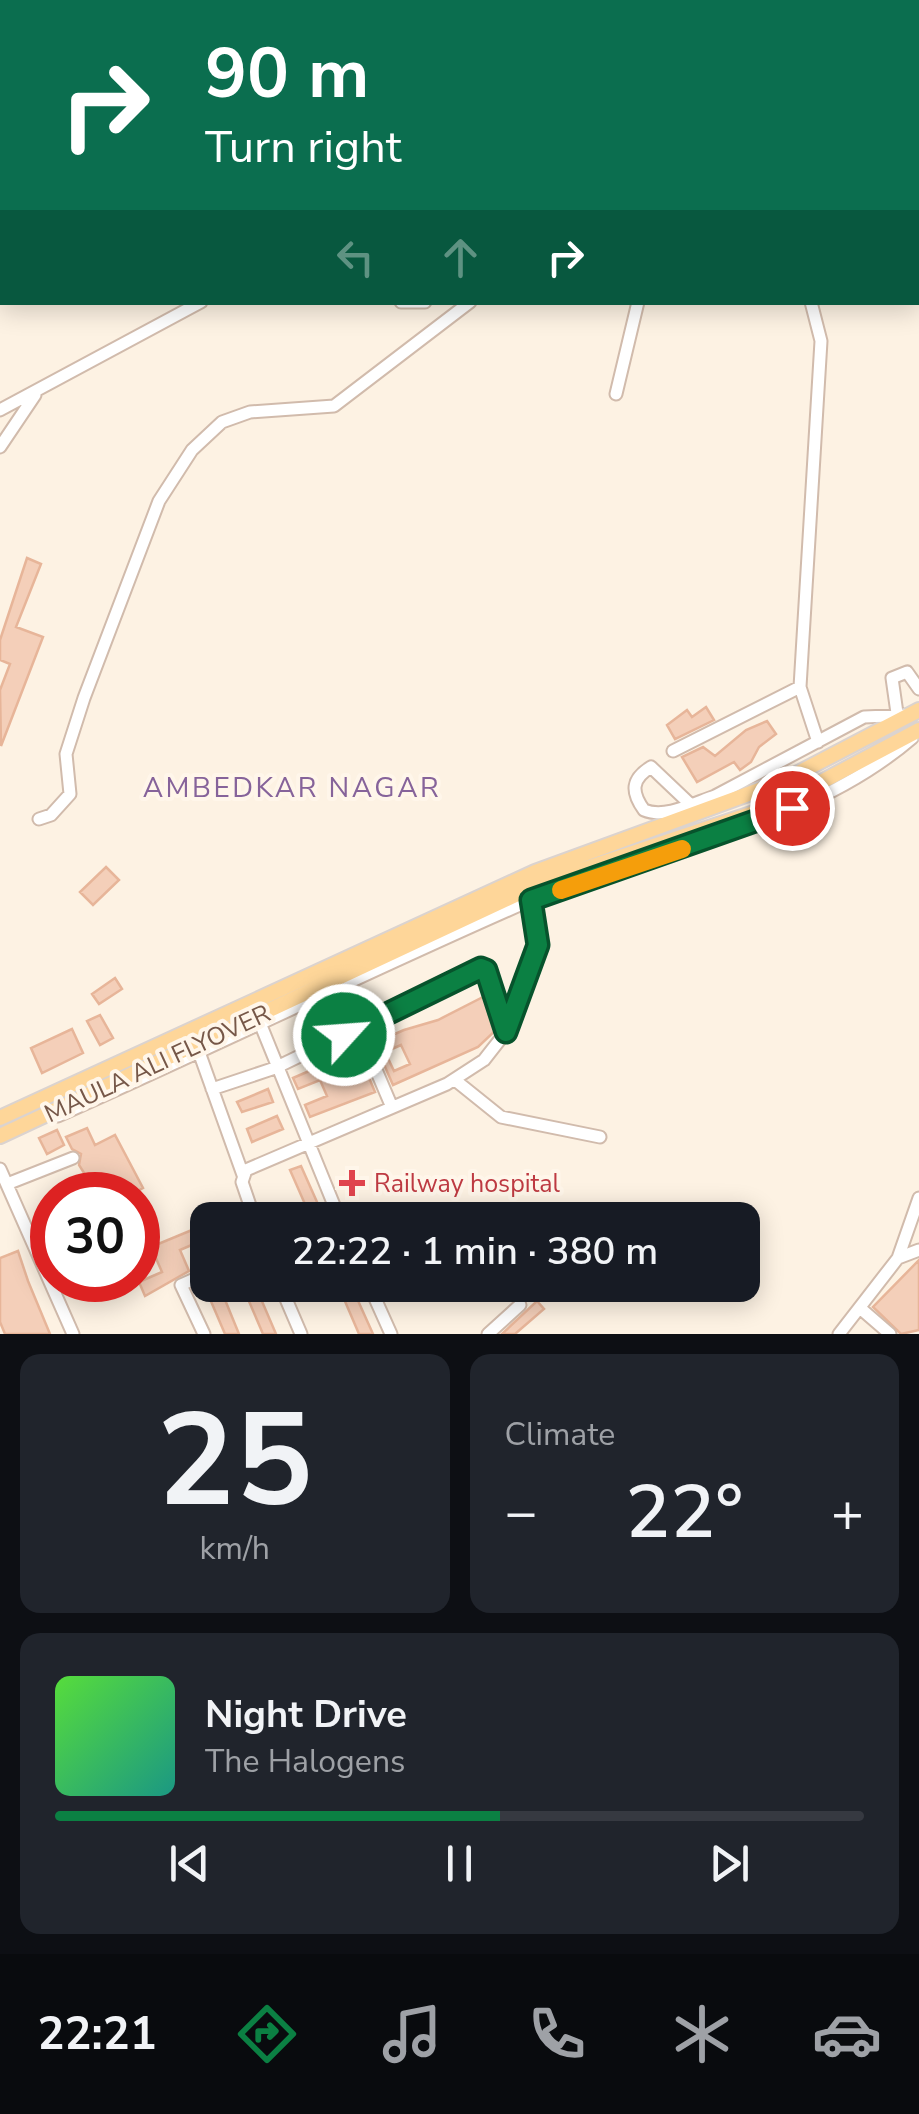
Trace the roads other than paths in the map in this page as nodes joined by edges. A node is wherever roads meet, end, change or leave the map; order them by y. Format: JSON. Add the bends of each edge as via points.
{"nodes":[{"id":1,"x":196,"y":305,"type":"edge"},
{"id":2,"x":466,"y":305,"type":"edge"},
{"id":3,"x":637,"y":305,"type":"edge"},
{"id":4,"x":812,"y":305,"type":"edge"},
{"id":5,"x":616,"y":394,"type":"dead end"},
{"id":6,"x":35,"y":395,"type":"junction"},
{"id":7,"x":0,"y":410,"type":"edge"},
{"id":8,"x":0,"y":447,"type":"edge"},
{"id":9,"x":800,"y":687,"type":"junction"},
{"id":10,"x":919,"y":689,"type":"edge"},
{"id":11,"x":909,"y":713,"type":"edge"},
{"id":12,"x":919,"y":731,"type":"edge"},
{"id":13,"x":818,"y":742,"type":"junction"},
{"id":14,"x":674,"y":751,"type":"dead end"},
{"id":15,"x":690,"y":804,"type":"junction"},
{"id":16,"x":38,"y":819,"type":"dead end"},
{"id":17,"x":531,"y":900,"type":"junction"},
{"id":18,"x":260,"y":1023,"type":"junction"},
{"id":19,"x":506,"y":1032,"type":"junction"},
{"id":20,"x":199,"y":1052,"type":"junction"},
{"id":21,"x":371,"y":1058,"type":"dead end"},
{"id":22,"x":275,"y":1068,"type":"junction"},
{"id":23,"x":455,"y":1080,"type":"junction"},
{"id":24,"x":212,"y":1089,"type":"junction"},
{"id":25,"x":392,"y":1106,"type":"junction"},
{"id":26,"x":0,"y":1118,"type":"edge"},
{"id":27,"x":600,"y":1137,"type":"dead end"},
{"id":28,"x":0,"y":1139,"type":"edge"},
{"id":29,"x":305,"y":1141,"type":"junction"},
{"id":30,"x":72,"y":1158,"type":"dead end"},
{"id":31,"x":0,"y":1169,"type":"edge"},
{"id":32,"x":243,"y":1175,"type":"junction"},
{"id":33,"x":7,"y":1184,"type":"junction"},
{"id":34,"x":919,"y":1198,"type":"edge"},
{"id":35,"x":250,"y":1202,"type":"edge"},
{"id":36,"x":332,"y":1202,"type":"edge"},
{"id":37,"x":919,"y":1250,"type":"edge"},
{"id":38,"x":898,"y":1258,"type":"junction"},
{"id":39,"x":190,"y":1282,"type":"edge"},
{"id":40,"x":287,"y":1302,"type":"edge"},
{"id":41,"x":377,"y":1302,"type":"edge"},
{"id":42,"x":520,"y":1304,"type":"dead end"},
{"id":43,"x":860,"y":1308,"type":"junction"},
{"id":44,"x":73,"y":1334,"type":"edge"},
{"id":45,"x":204,"y":1334,"type":"edge"},
{"id":46,"x":301,"y":1334,"type":"edge"},
{"id":47,"x":391,"y":1334,"type":"edge"},
{"id":48,"x":488,"y":1334,"type":"edge"},
{"id":49,"x":839,"y":1334,"type":"edge"},
{"id":50,"x":890,"y":1334,"type":"edge"}],
"edges":[{"from":1,"to":6,"type":"street"},
{"from":2,"to":16,"type":"street","via":[[334,406],[250,412],[222,422],[192,450],[160,501],[84,698],[66,754],[70,794],[51,816]]},
{"from":3,"to":5,"type":"street"},
{"from":4,"to":9,"type":"street","via":[[821,341]]},
{"from":6,"to":7,"type":"street"},
{"from":6,"to":8,"type":"street"},
{"from":9,"to":13,"type":"street"},
{"from":9,"to":14,"type":"street"},
{"from":10,"to":11,"type":"street","via":[[908,672],[892,678]]},
{"from":11,"to":13,"type":"street","via":[[864,717]]},
{"from":11,"to":26,"type":"main road","name":"MAULA ALI FLYOVER","via":[[782,782],[534,872]]},
{"from":12,"to":17,"type":"street","via":[[850,782],[792,808]]},
{"from":12,"to":28,"type":"main road","name":"MAULA ALI FLYOVER","via":[[778,805],[539,884]]},
{"from":13,"to":15,"type":"street"},
{"from":15,"to":15,"type":"street","via":[[660,814],[644,810],[634,792],[638,774],[650,767]]},
{"from":17,"to":18,"type":"street"},
{"from":17,"to":19,"type":"street","via":[[538,945]]},
{"from":18,"to":20,"type":"street"},
{"from":18,"to":22,"type":"street"},
{"from":19,"to":22,"type":"street","via":[[481,968]]},
{"from":19,"to":23,"type":"street","via":[[484,1060]]},
{"from":20,"to":24,"type":"street"},
{"from":20,"to":28,"type":"street"},
{"from":21,"to":25,"type":"street"},
{"from":22,"to":24,"type":"street"},
{"from":22,"to":29,"type":"street"},
{"from":23,"to":25,"type":"street"},
{"from":23,"to":27,"type":"street","via":[[502,1117]]},
{"from":24,"to":32,"type":"street"},
{"from":25,"to":29,"type":"street"},
{"from":29,"to":32,"type":"street"},
{"from":29,"to":36,"type":"street"},
{"from":30,"to":33,"type":"street"},
{"from":31,"to":33,"type":"street"},
{"from":32,"to":35,"type":"street"},
{"from":33,"to":44,"type":"street"},
{"from":34,"to":38,"type":"street"},
{"from":37,"to":38,"type":"street"},
{"from":38,"to":43,"type":"street"},
{"from":39,"to":45,"type":"street","via":[[182,1285]]},
{"from":40,"to":46,"type":"street"},
{"from":41,"to":47,"type":"street"},
{"from":42,"to":48,"type":"street"},
{"from":43,"to":49,"type":"street"},
{"from":43,"to":50,"type":"street"}]}
